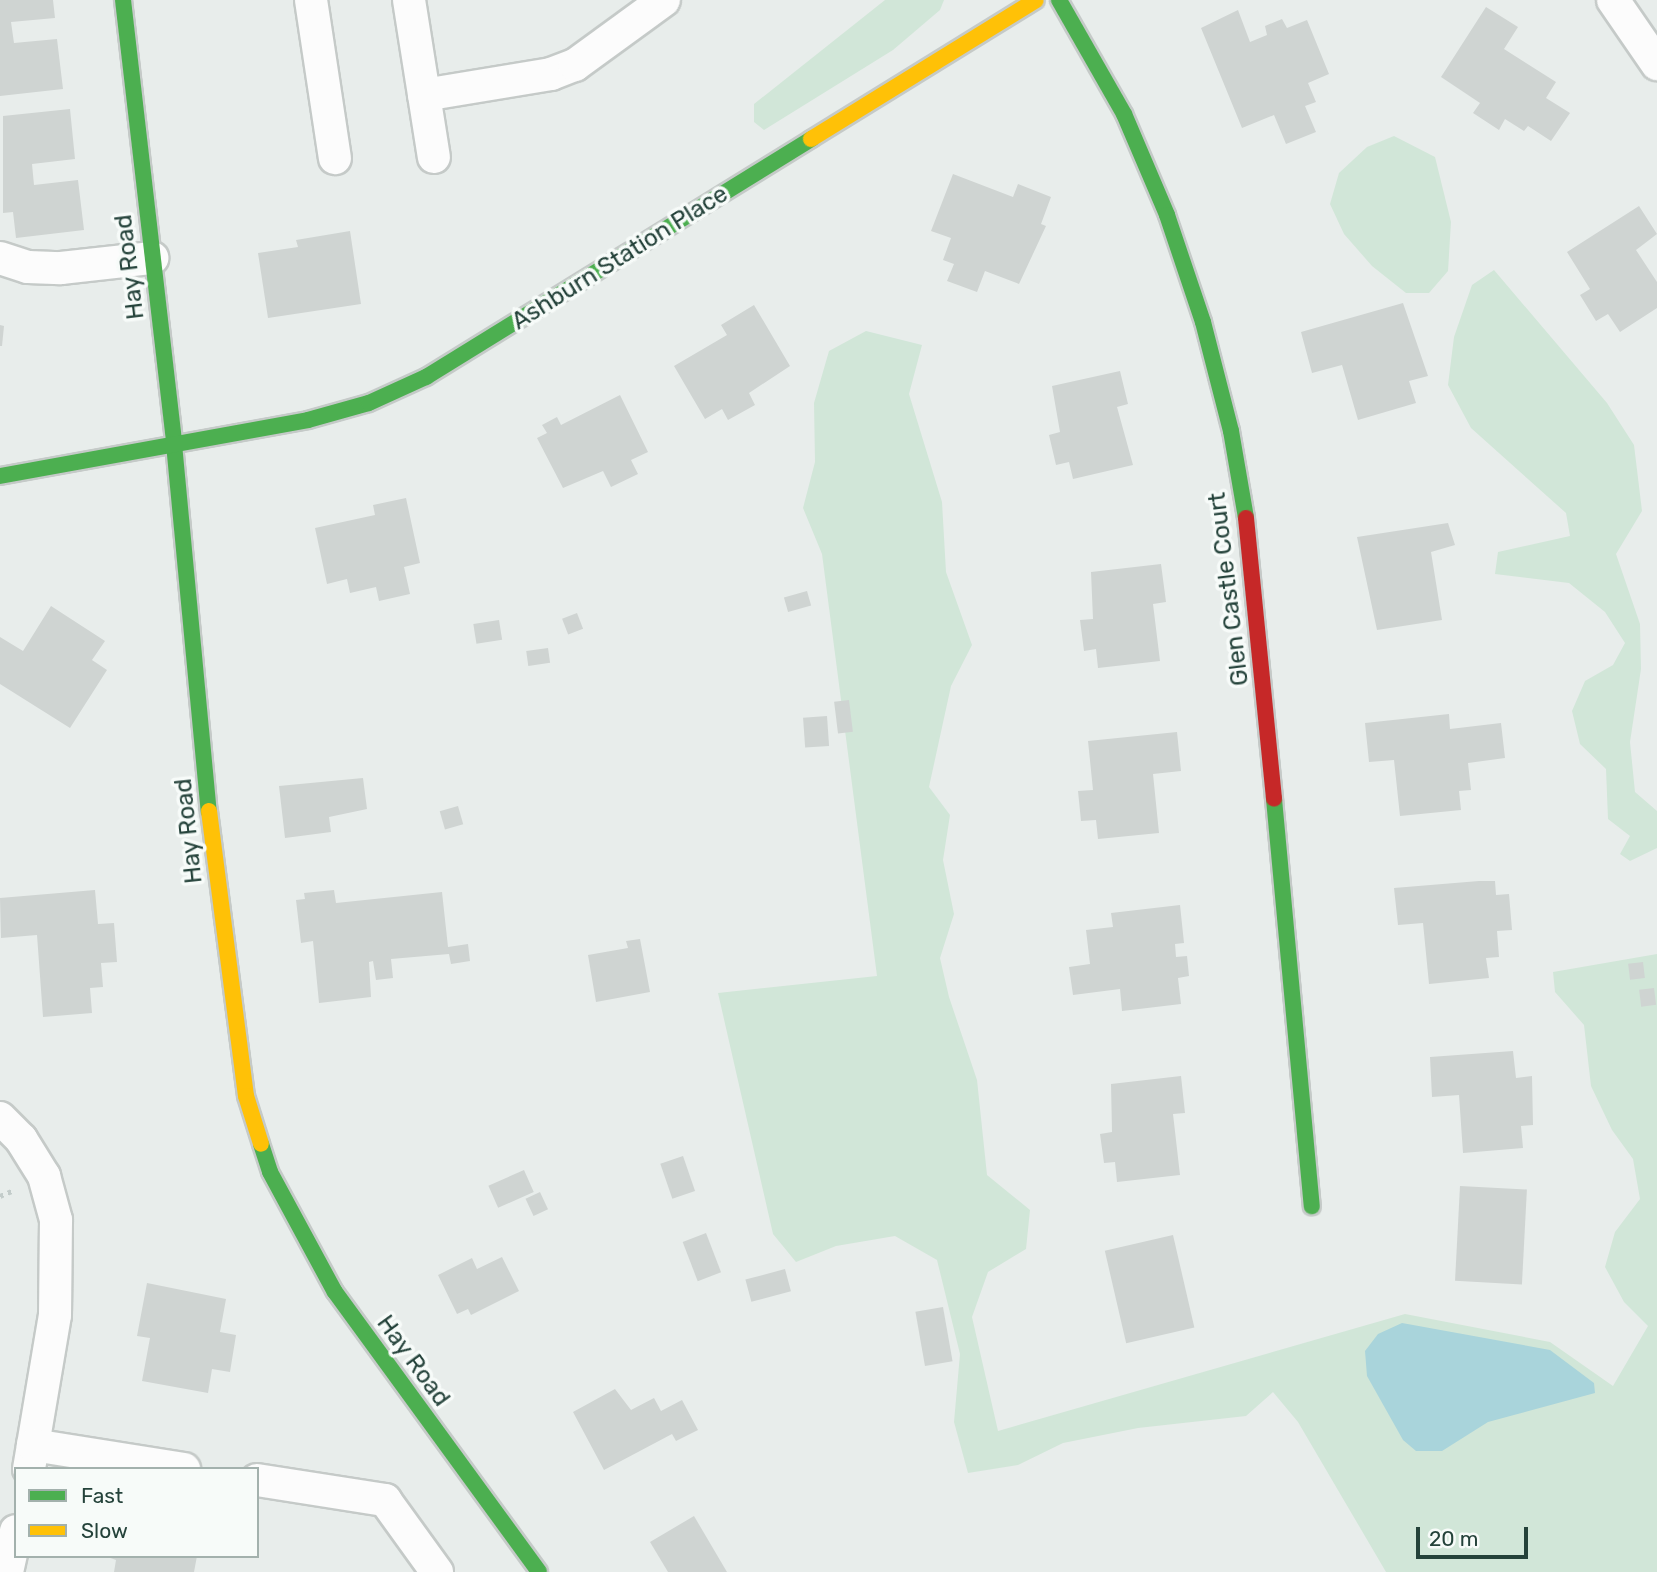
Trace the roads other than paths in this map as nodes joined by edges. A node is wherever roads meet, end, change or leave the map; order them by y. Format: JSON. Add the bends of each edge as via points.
{"nodes":[{"id":1,"x":123,"y":0,"type":"edge"},
{"id":2,"x":311,"y":0,"type":"edge"},
{"id":3,"x":409,"y":0,"type":"edge"},
{"id":4,"x":664,"y":0,"type":"edge"},
{"id":5,"x":1036,"y":0,"type":"edge"},
{"id":6,"x":1059,"y":0,"type":"edge"},
{"id":7,"x":1613,"y":0,"type":"edge"},
{"id":8,"x":1657,"y":64,"type":"edge"},
{"id":9,"x":424,"y":95,"type":"junction"},
{"id":10,"x":434,"y":157,"type":"dead end"},
{"id":11,"x":335,"y":158,"type":"dead end"},
{"id":12,"x":0,"y":258,"type":"edge"},
{"id":13,"x":152,"y":258,"type":"junction"},
{"id":14,"x":174,"y":444,"type":"junction"},
{"id":15,"x":0,"y":476,"type":"edge"},
{"id":16,"x":0,"y":1118,"type":"edge"},
{"id":17,"x":1312,"y":1206,"type":"dead end"},
{"id":18,"x":31,"y":1457,"type":"edge"},
{"id":19,"x":158,"y":1467,"type":"edge"},
{"id":20,"x":259,"y":1480,"type":"edge"},
{"id":21,"x":14,"y":1540,"type":"edge"},
{"id":22,"x":7,"y":1572,"type":"edge"},
{"id":23,"x":438,"y":1572,"type":"edge"},
{"id":24,"x":539,"y":1572,"type":"edge"}],
"edges":[{"from":1,"to":13,"type":"street","name":"Hay Road"},
{"from":2,"to":11,"type":"street"},
{"from":3,"to":9,"type":"street"},
{"from":4,"to":9,"type":"street","via":[[575,65],[530,79]]},
{"from":5,"to":14,"type":"street","name":"Ashburn Station Place","via":[[426,377],[369,403],[308,420]]},
{"from":6,"to":17,"type":"street","name":"Glen Castle Court","via":[[1124,114],[1167,215],[1203,322],[1231,431],[1251,550]]},
{"from":7,"to":8,"type":"street"},
{"from":9,"to":10,"type":"street"},
{"from":12,"to":13,"type":"street","via":[[28,267],[61,268]]},
{"from":13,"to":14,"type":"street","name":"Hay Road"},
{"from":14,"to":15,"type":"street","name":"Ashburn Station Place"},
{"from":14,"to":24,"type":"street","name":"Hay Road","via":[[213,848],[246,1096],[258,1134],[281,1193],[335,1292]]},
{"from":16,"to":18,"type":"street","via":[[21,1139],[44,1176],[56,1220],[55,1315]]},
{"from":18,"to":19,"type":"street"},
{"from":20,"to":23,"type":"street","via":[[385,1500]]},
{"from":21,"to":22,"type":"street"}]}
